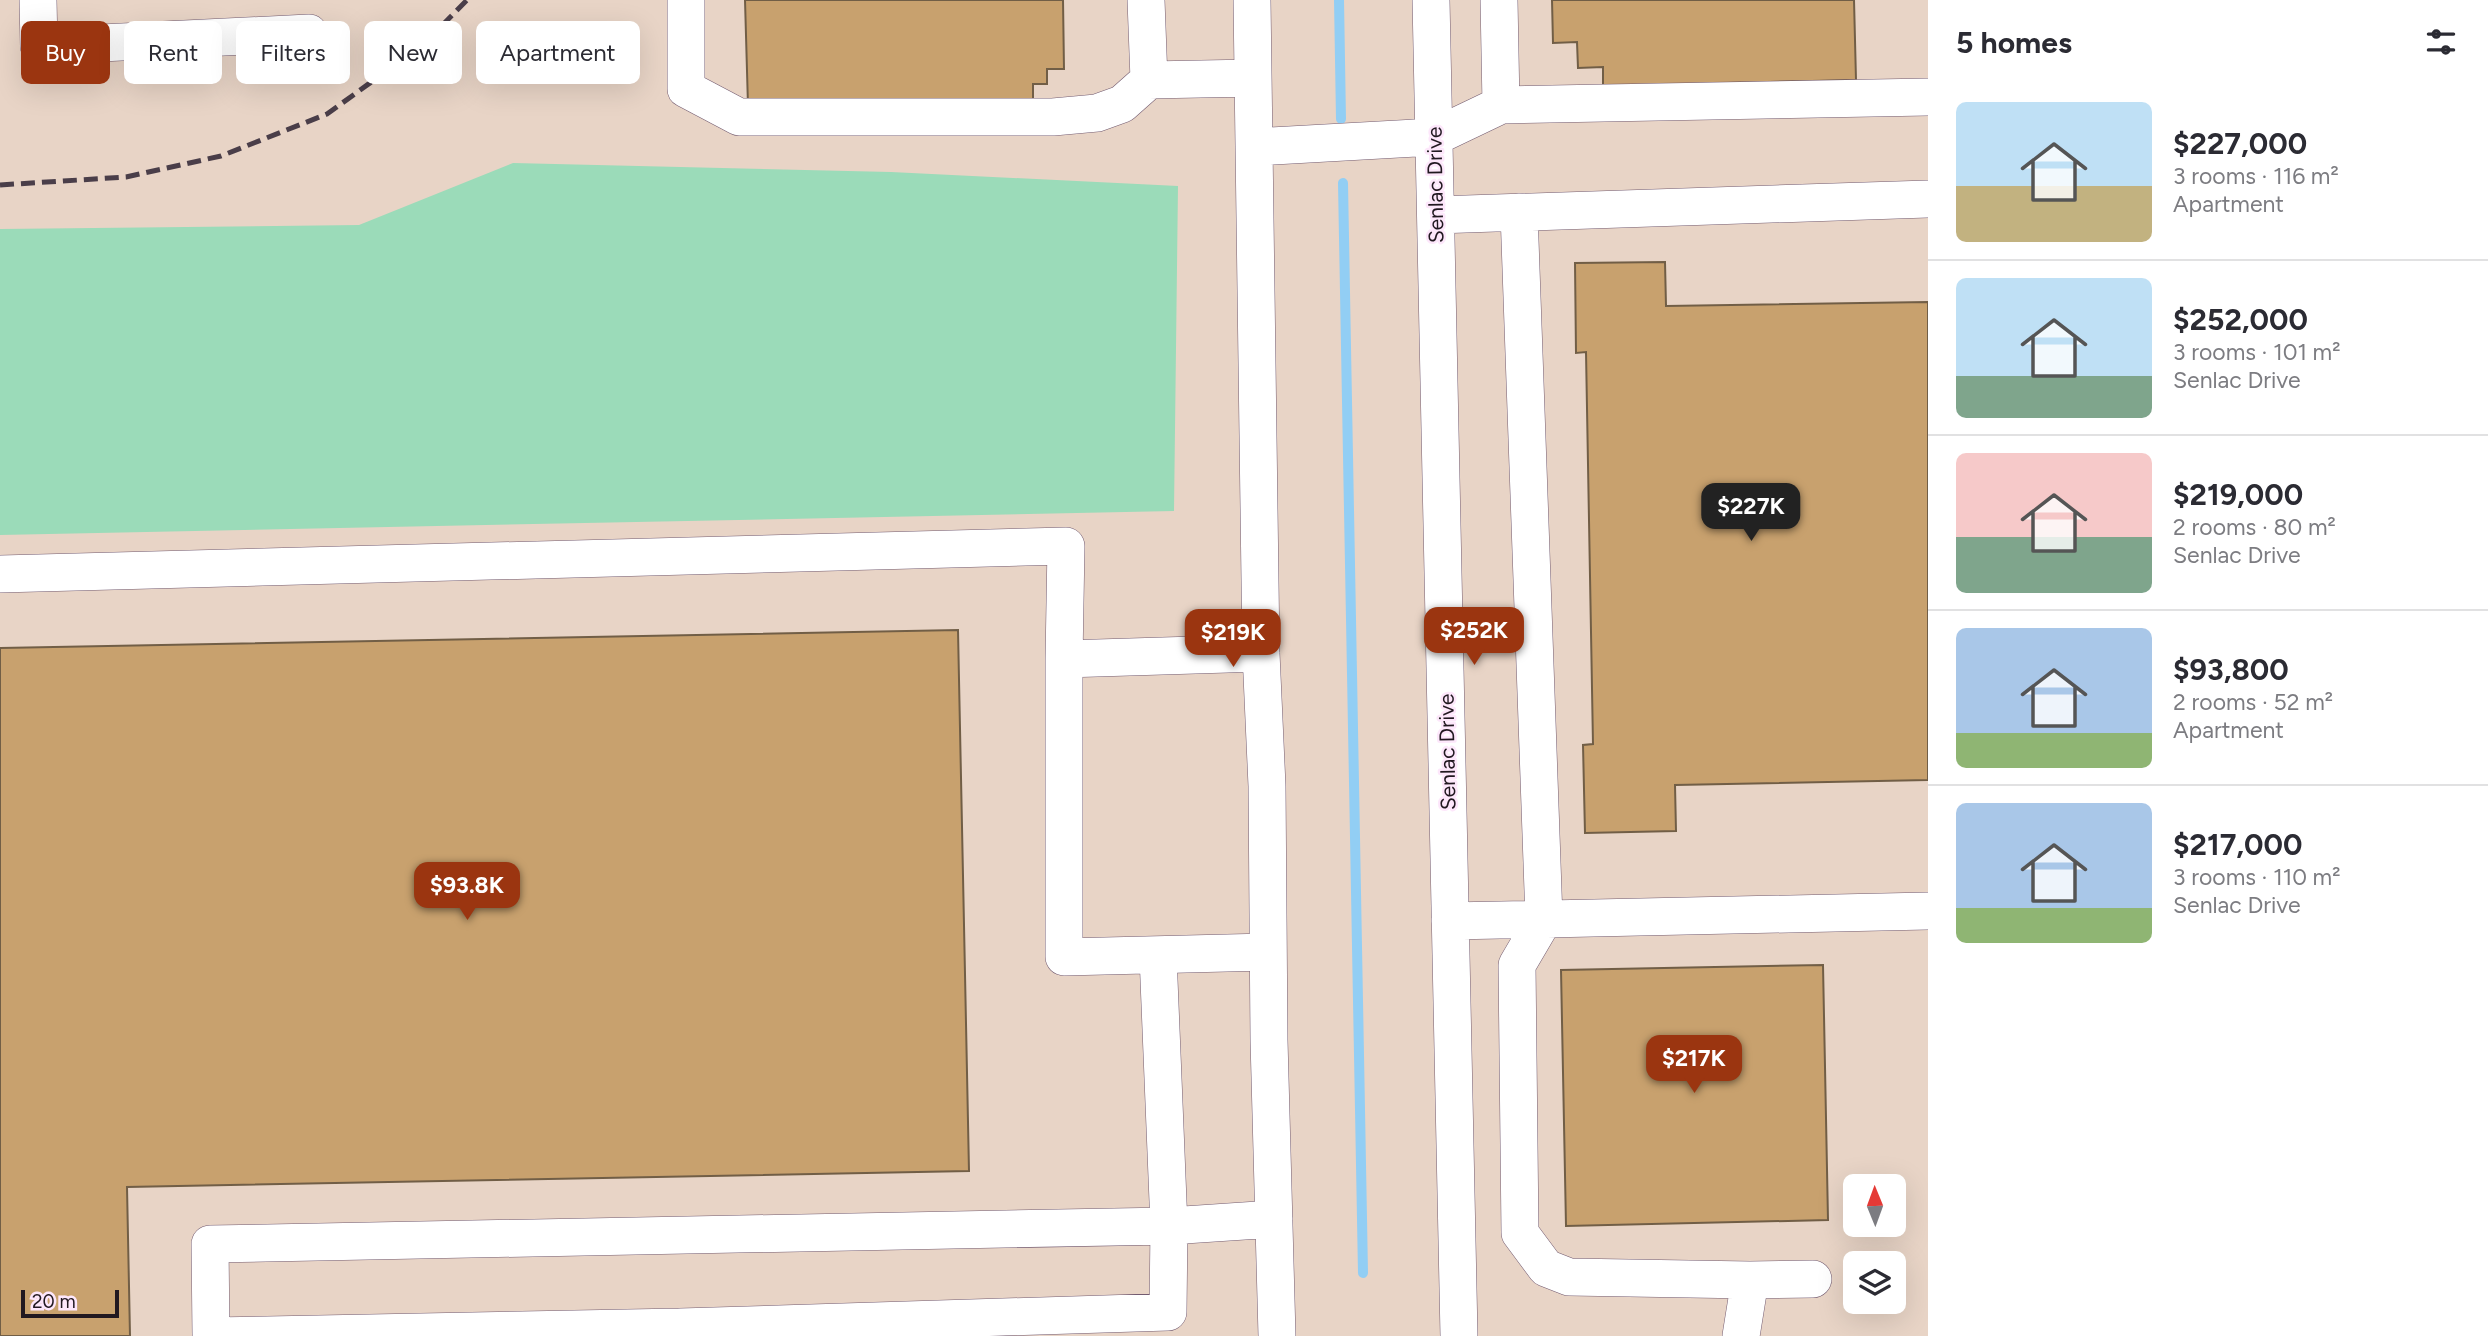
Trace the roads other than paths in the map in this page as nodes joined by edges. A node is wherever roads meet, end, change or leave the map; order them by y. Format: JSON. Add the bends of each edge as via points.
{"nodes":[{"id":1,"x":38,"y":0,"type":"edge"},
{"id":2,"x":686,"y":0,"type":"edge"},
{"id":3,"x":1146,"y":0,"type":"edge"},
{"id":4,"x":1252,"y":0,"type":"edge"},
{"id":5,"x":1431,"y":0,"type":"edge"},
{"id":6,"x":1499,"y":0,"type":"edge"},
{"id":7,"x":236,"y":37,"type":"edge"},
{"id":8,"x":1253,"y":78,"type":"junction"},
{"id":9,"x":1149,"y":80,"type":"junction"},
{"id":10,"x":1928,"y":96,"type":"edge"},
{"id":11,"x":1501,"y":105,"type":"junction"},
{"id":12,"x":1434,"y":137,"type":"junction"},
{"id":13,"x":1254,"y":148,"type":"junction"},
{"id":14,"x":1928,"y":199,"type":"edge"},
{"id":15,"x":1518,"y":212,"type":"junction"},
{"id":16,"x":1436,"y":215,"type":"junction"},
{"id":17,"x":0,"y":574,"type":"edge"},
{"id":18,"x":1261,"y":653,"type":"junction"},
{"id":19,"x":1064,"y":659,"type":"junction"},
{"id":20,"x":1928,"y":911,"type":"edge"},
{"id":21,"x":1544,"y":919,"type":"junction"},
{"id":22,"x":1450,"y":921,"type":"junction"},
{"id":23,"x":1268,"y":952,"type":"junction"},
{"id":24,"x":1158,"y":955,"type":"junction"},
{"id":25,"x":1274,"y":1219,"type":"junction"},
{"id":26,"x":1169,"y":1226,"type":"junction"},
{"id":27,"x":1813,"y":1279,"type":"dead end"},
{"id":28,"x":1749,"y":1280,"type":"junction"},
{"id":29,"x":680,"y":1332,"type":"edge"},
{"id":30,"x":211,"y":1335,"type":"edge"},
{"id":31,"x":1277,"y":1336,"type":"edge"},
{"id":32,"x":1459,"y":1336,"type":"edge"},
{"id":33,"x":1741,"y":1336,"type":"edge"}],
"edges":[{"from":1,"to":7,"type":"street","via":[[39,46]]},
{"from":2,"to":9,"type":"street","via":[[686,89],[739,117],[1053,117],[1097,113],[1122,104]]},
{"from":3,"to":9,"type":"street"},
{"from":4,"to":8,"type":"street"},
{"from":5,"to":12,"type":"street","name":"Senlac Drive"},
{"from":6,"to":11,"type":"street"},
{"from":8,"to":9,"type":"street"},
{"from":8,"to":13,"type":"street"},
{"from":10,"to":11,"type":"street"},
{"from":11,"to":12,"type":"street"},
{"from":12,"to":13,"type":"street"},
{"from":12,"to":16,"type":"street","name":"Senlac Drive"},
{"from":13,"to":18,"type":"street"},
{"from":14,"to":15,"type":"street"},
{"from":15,"to":16,"type":"street"},
{"from":15,"to":21,"type":"street"},
{"from":16,"to":22,"type":"street","name":"Senlac Drive"},
{"from":17,"to":19,"type":"street","via":[[1066,546]]},
{"from":18,"to":19,"type":"street"},
{"from":18,"to":23,"type":"street"},
{"from":19,"to":24,"type":"street","via":[[1064,957]]},
{"from":20,"to":21,"type":"street"},
{"from":21,"to":22,"type":"street"},
{"from":21,"to":28,"type":"street","via":[[1517,965],[1520,1233],[1546,1268],[1569,1277]]},
{"from":22,"to":32,"type":"street","name":"Senlac Drive"},
{"from":23,"to":24,"type":"street"},
{"from":23,"to":25,"type":"street"},
{"from":24,"to":26,"type":"street"},
{"from":25,"to":26,"type":"street"},
{"from":25,"to":31,"type":"street"},
{"from":26,"to":29,"type":"street","via":[[1168,1312]]},
{"from":26,"to":30,"type":"street","via":[[210,1244]]},
{"from":27,"to":28,"type":"street"},
{"from":28,"to":33,"type":"street"},
{"from":29,"to":30,"type":"street"}]}
